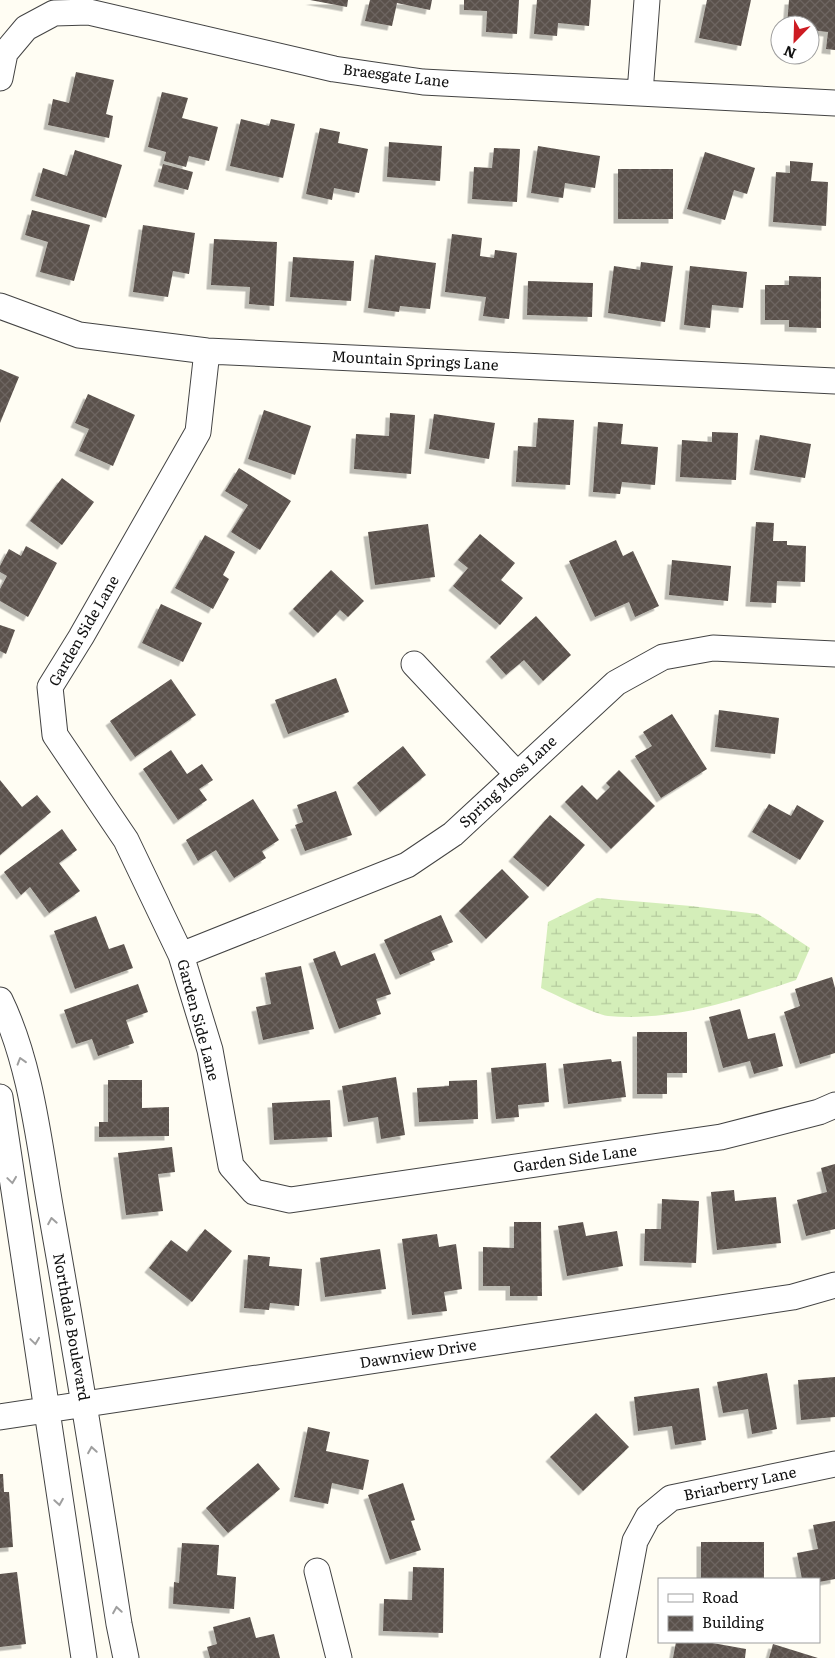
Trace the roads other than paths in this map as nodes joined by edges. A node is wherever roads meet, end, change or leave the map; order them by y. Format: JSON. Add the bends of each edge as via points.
{"nodes":[{"id":1,"x":647,"y":0,"type":"edge"},
{"id":2,"x":0,"y":78,"type":"edge"},
{"id":3,"x":640,"y":93,"type":"junction"},
{"id":4,"x":835,"y":103,"type":"edge"},
{"id":5,"x":0,"y":306,"type":"edge"},
{"id":6,"x":208,"y":351,"type":"junction"},
{"id":7,"x":835,"y":381,"type":"edge"},
{"id":8,"x":835,"y":654,"type":"edge"},
{"id":9,"x":414,"y":664,"type":"dead end"},
{"id":10,"x":516,"y":773,"type":"junction"},
{"id":11,"x":181,"y":954,"type":"junction"},
{"id":12,"x":0,"y":1000,"type":"edge"},
{"id":13,"x":0,"y":1097,"type":"edge"},
{"id":14,"x":835,"y":1105,"type":"edge"},
{"id":15,"x":835,"y":1285,"type":"edge"},
{"id":16,"x":85,"y":1405,"type":"junction"},
{"id":17,"x":46,"y":1411,"type":"junction"},
{"id":18,"x":0,"y":1417,"type":"edge"},
{"id":19,"x":835,"y":1464,"type":"edge"},
{"id":20,"x":317,"y":1571,"type":"dead end"},
{"id":21,"x":84,"y":1658,"type":"edge"},
{"id":22,"x":126,"y":1658,"type":"edge"},
{"id":23,"x":339,"y":1658,"type":"edge"},
{"id":24,"x":613,"y":1658,"type":"edge"}],
"edges":[{"from":1,"to":3,"type":"street"},
{"from":2,"to":3,"type":"street","name":"Braesgate Lane","via":[[6,54],[26,28],[54,13],[89,12],[334,69],[404,79]]},
{"from":3,"to":4,"type":"street","name":"Braesgate Lane"},
{"from":5,"to":6,"type":"street","name":"Mountain Springs Lane","via":[[80,335]]},
{"from":6,"to":7,"type":"street","name":"Mountain Springs Lane"},
{"from":6,"to":11,"type":"street","name":"Garden Side Lane","via":[[198,432],[50,687],[55,735],[126,840]]},
{"from":8,"to":10,"type":"street","name":"Spring Moss Lane","via":[[713,648],[663,657],[616,683]]},
{"from":9,"to":10,"type":"street"},
{"from":10,"to":11,"type":"street","name":"Spring Moss Lane","via":[[453,834],[407,865]]},
{"from":11,"to":14,"type":"street","name":"Garden Side Lane","via":[[210,1050],[231,1166],[254,1192],[290,1200],[711,1139],[819,1112]]},
{"from":16,"to":12,"type":"street","name":"Northdale Boulevard","one_way":true,"via":[[28,1084]]},
{"from":13,"to":17,"type":"street","one_way":true},
{"from":15,"to":16,"type":"street","name":"Dawnview Drive","via":[[793,1297]]},
{"from":16,"to":17,"type":"street","name":"Dawnview Drive"},
{"from":22,"to":16,"type":"street","name":"Northdale Boulevard","one_way":true},
{"from":17,"to":18,"type":"street","name":"Dawnview Drive"},
{"from":17,"to":21,"type":"street","one_way":true},
{"from":19,"to":24,"type":"street","name":"Briarberry Lane","via":[[671,1498],[648,1517],[635,1540]]},
{"from":20,"to":23,"type":"street"}]}
